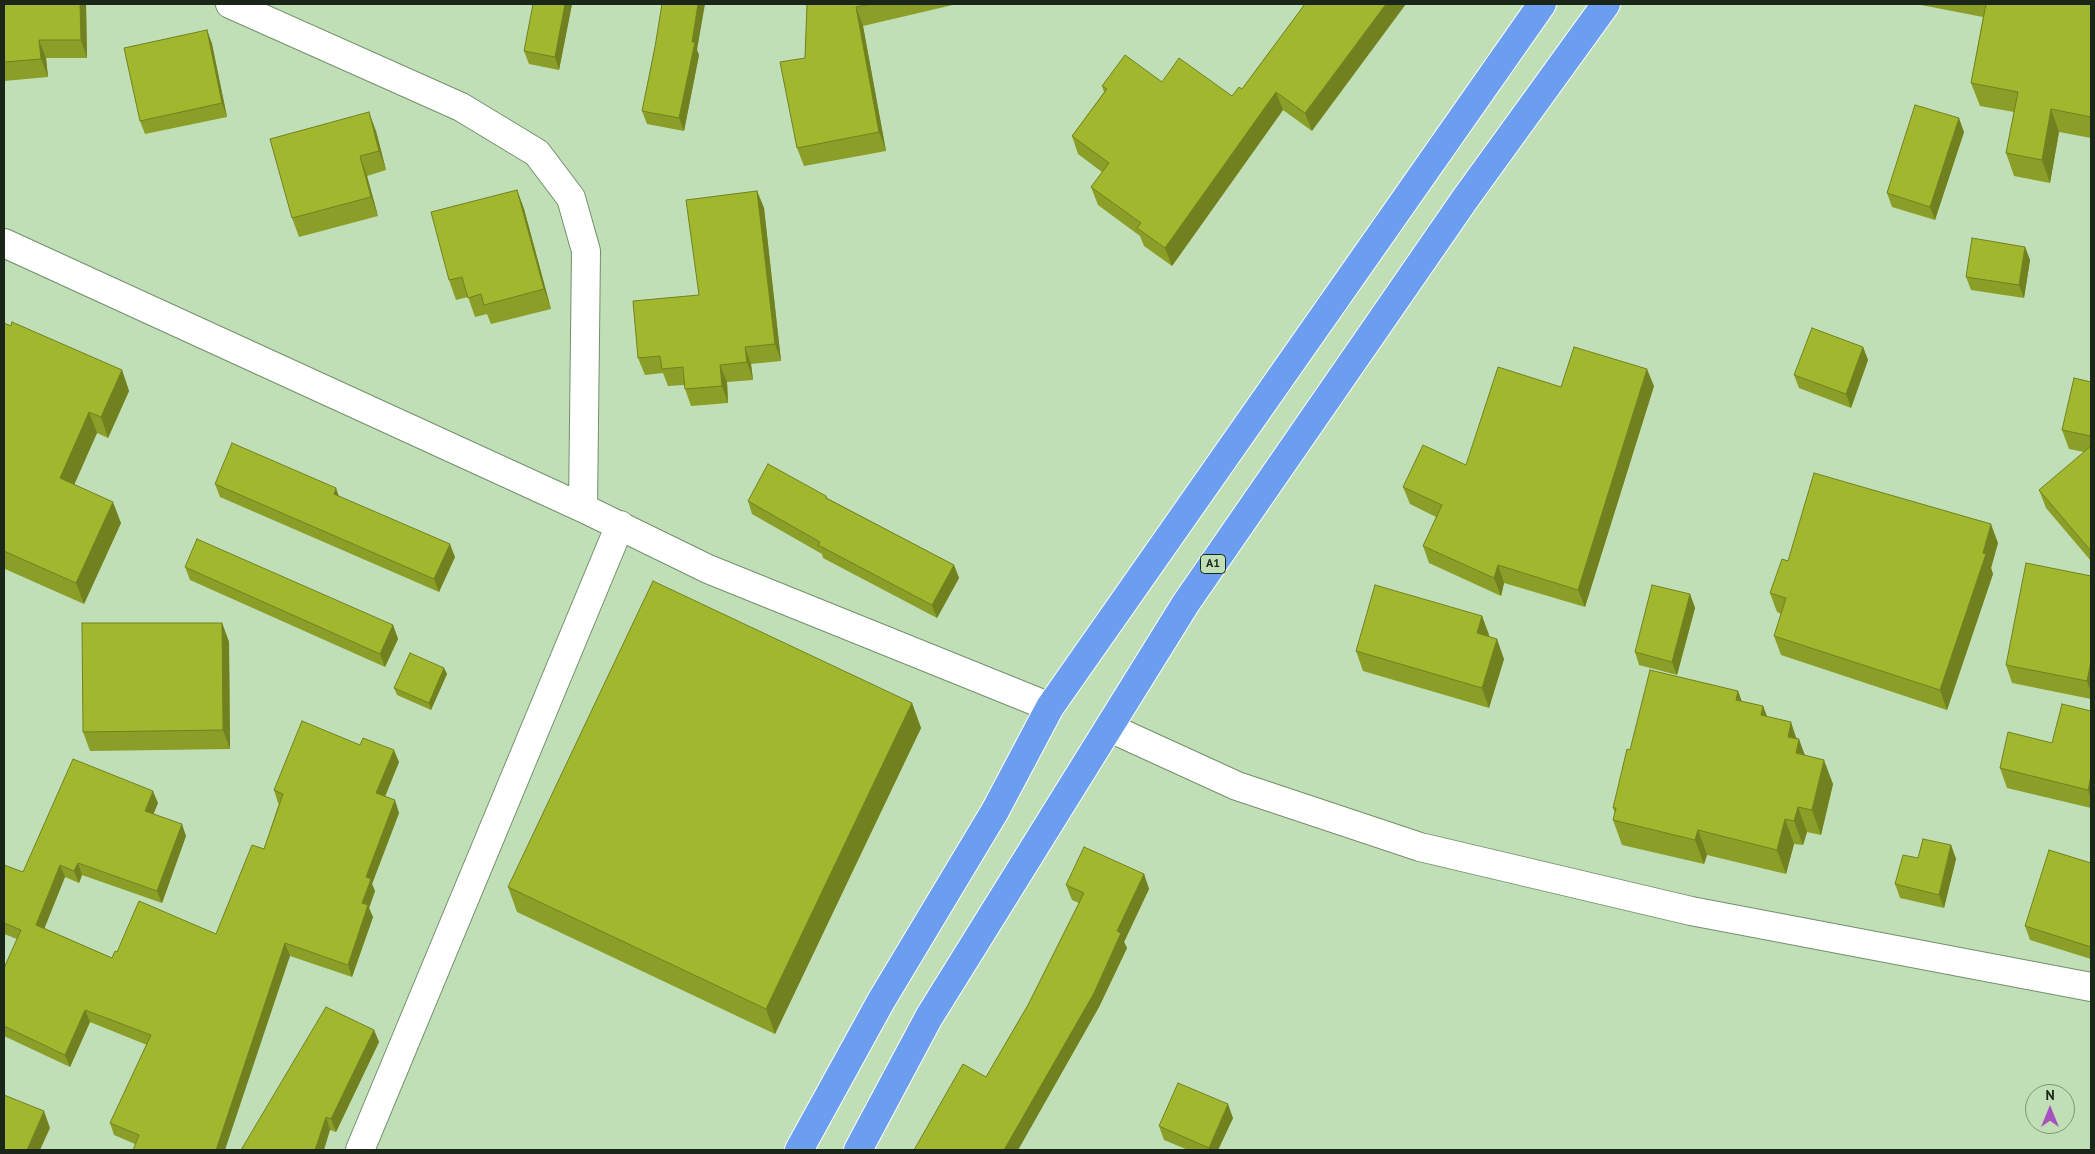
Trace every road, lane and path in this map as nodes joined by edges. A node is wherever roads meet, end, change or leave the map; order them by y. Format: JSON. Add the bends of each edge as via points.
{"nodes":[{"id":1,"x":230,"y":4,"type":"edge"},
{"id":2,"x":1542,"y":4,"type":"edge"},
{"id":3,"x":1606,"y":4,"type":"edge"},
{"id":4,"x":4,"y":243,"type":"edge"},
{"id":5,"x":584,"y":508,"type":"junction"},
{"id":6,"x":620,"y":525,"type":"junction"},
{"id":7,"x":1050,"y":707,"type":"junction"},
{"id":8,"x":1110,"y":728,"type":"junction"},
{"id":9,"x":2091,"y":988,"type":"edge"},
{"id":10,"x":360,"y":1150,"type":"edge"},
{"id":11,"x":799,"y":1150,"type":"edge"},
{"id":12,"x":858,"y":1150,"type":"edge"}],
"edges":[{"from":1,"to":5,"type":"street","via":[[461,107],[537,153],[571,198],[586,251]]},
{"from":2,"to":7,"type":"highway"},
{"from":3,"to":8,"type":"highway","number":"A1","via":[[1306,427],[1186,603]]},
{"from":4,"to":5,"type":"street"},
{"from":5,"to":6,"type":"street"},
{"from":6,"to":7,"type":"street","via":[[708,569]]},
{"from":6,"to":10,"type":"street"},
{"from":7,"to":11,"type":"highway","via":[[995,812],[881,1001]]},
{"from":8,"to":9,"type":"street","via":[[1237,786],[1420,847],[1691,911]]},
{"from":8,"to":12,"type":"highway","number":"A1","via":[[929,1017]]}]}
